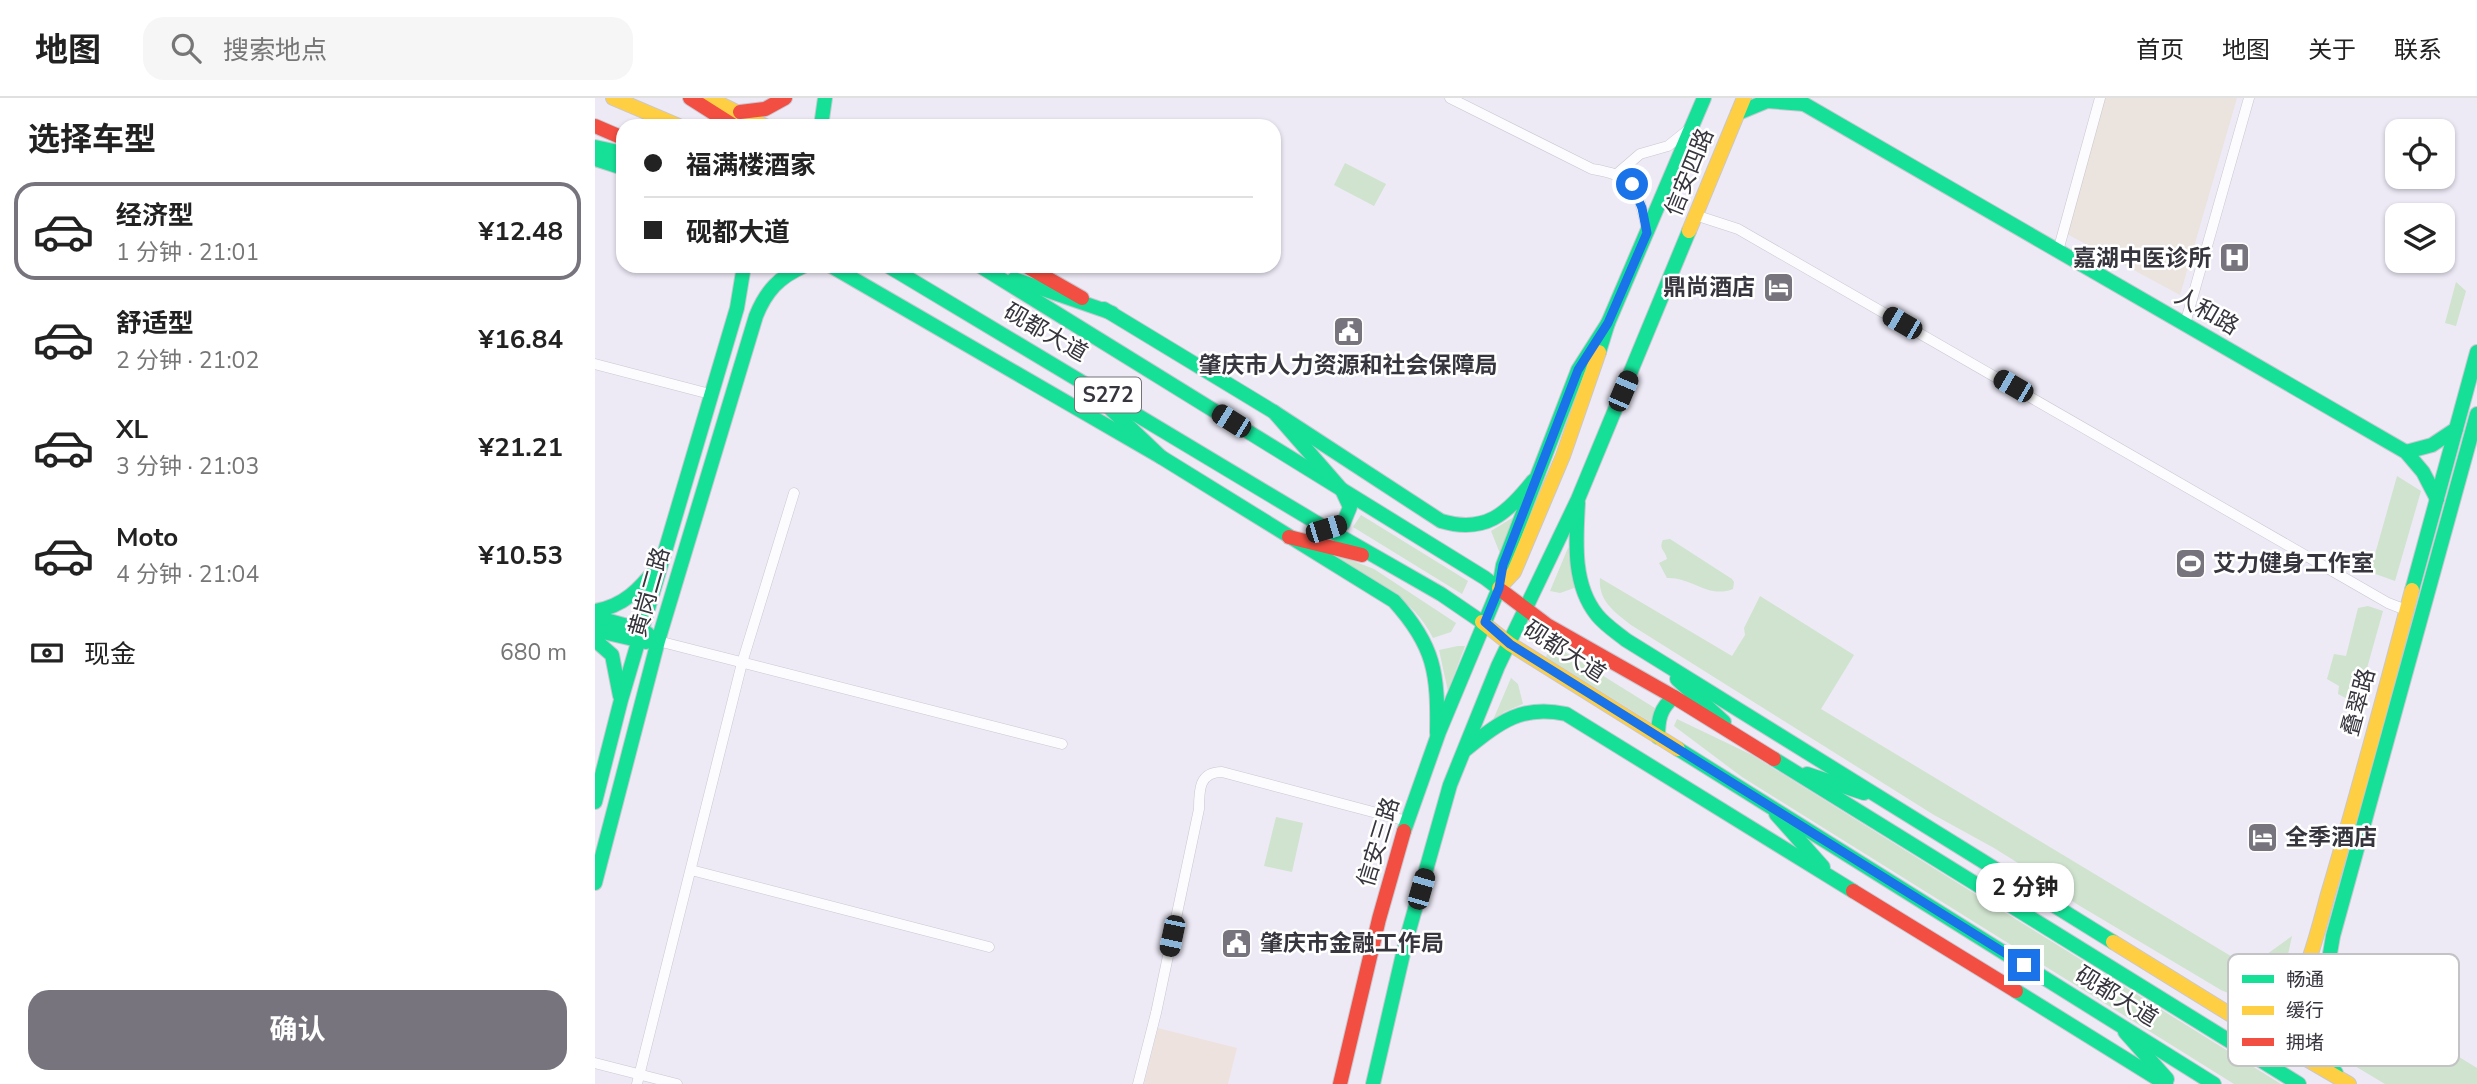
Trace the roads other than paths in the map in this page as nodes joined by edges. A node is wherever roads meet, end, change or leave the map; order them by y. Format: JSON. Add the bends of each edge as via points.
{"nodes":[{"id":1,"x":613,"y":98,"type":"edge"},
{"id":2,"x":690,"y":98,"type":"edge"},
{"id":3,"x":708,"y":98,"type":"edge"},
{"id":4,"x":785,"y":98,"type":"edge"},
{"id":5,"x":825,"y":98,"type":"edge"},
{"id":6,"x":1450,"y":98,"type":"edge"},
{"id":7,"x":1704,"y":98,"type":"edge"},
{"id":8,"x":1744,"y":98,"type":"edge"},
{"id":9,"x":2100,"y":98,"type":"edge"},
{"id":10,"x":2249,"y":98,"type":"edge"},
{"id":11,"x":1801,"y":101,"type":"edge"},
{"id":12,"x":1738,"y":113,"type":"junction"},
{"id":13,"x":662,"y":119,"type":"edge"},
{"id":14,"x":736,"y":119,"type":"edge"},
{"id":15,"x":822,"y":119,"type":"edge"},
{"id":16,"x":595,"y":126,"type":"edge"},
{"id":17,"x":1693,"y":127,"type":"junction"},
{"id":18,"x":616,"y":135,"type":"edge"},
{"id":19,"x":595,"y":146,"type":"edge"},
{"id":20,"x":616,"y":151,"type":"edge"},
{"id":21,"x":595,"y":159,"type":"edge"},
{"id":22,"x":616,"y":166,"type":"edge"},
{"id":23,"x":1618,"y":173,"type":"junction"},
{"id":24,"x":1695,"y":215,"type":"junction"},
{"id":25,"x":1647,"y":233,"type":"junction"},
{"id":26,"x":2058,"y":251,"type":"junction"},
{"id":27,"x":743,"y":273,"type":"edge"},
{"id":28,"x":787,"y":273,"type":"edge"},
{"id":29,"x":844,"y":273,"type":"edge"},
{"id":30,"x":900,"y":273,"type":"edge"},
{"id":31,"x":993,"y":273,"type":"edge"},
{"id":32,"x":1000,"y":273,"type":"edge"},
{"id":33,"x":1039,"y":273,"type":"edge"},
{"id":34,"x":737,"y":308,"type":"junction"},
{"id":35,"x":1112,"y":313,"type":"junction"},
{"id":36,"x":756,"y":316,"type":"junction"},
{"id":37,"x":1608,"y":323,"type":"junction"},
{"id":38,"x":2185,"y":324,"type":"junction"},
{"id":39,"x":2477,"y":352,"type":"edge"},
{"id":40,"x":595,"y":364,"type":"edge"},
{"id":41,"x":1073,"y":373,"type":"junction"},
{"id":42,"x":710,"y":394,"type":"junction"},
{"id":43,"x":1274,"y":412,"type":"junction"},
{"id":44,"x":2477,"y":414,"type":"edge"},
{"id":45,"x":2456,"y":429,"type":"junction"},
{"id":46,"x":2406,"y":452,"type":"junction"},
{"id":47,"x":1161,"y":457,"type":"junction"},
{"id":48,"x":1577,"y":462,"type":"junction"},
{"id":49,"x":1537,"y":475,"type":"junction"},
{"id":50,"x":1342,"y":491,"type":"junction"},
{"id":51,"x":794,"y":492,"type":"dead end"},
{"id":52,"x":1578,"y":499,"type":"junction"},
{"id":53,"x":2437,"y":499,"type":"junction"},
{"id":54,"x":1326,"y":529,"type":"junction"},
{"id":55,"x":1289,"y":537,"type":"junction"},
{"id":56,"x":663,"y":559,"type":"junction"},
{"id":57,"x":1381,"y":559,"type":"junction"},
{"id":58,"x":1499,"y":588,"type":"junction"},
{"id":59,"x":2406,"y":610,"type":"junction"},
{"id":60,"x":1526,"y":611,"type":"junction"},
{"id":61,"x":595,"y":614,"type":"edge"},
{"id":62,"x":1485,"y":622,"type":"junction"},
{"id":63,"x":595,"y":631,"type":"edge"},
{"id":64,"x":640,"y":636,"type":"junction"},
{"id":65,"x":595,"y":640,"type":"edge"},
{"id":66,"x":658,"y":641,"type":"junction"},
{"id":67,"x":1510,"y":644,"type":"junction"},
{"id":68,"x":1656,"y":659,"type":"junction"},
{"id":69,"x":742,"y":663,"type":"junction"},
{"id":70,"x":1674,"y":696,"type":"junction"},
{"id":71,"x":621,"y":700,"type":"junction"},
{"id":72,"x":1437,"y":733,"type":"junction"},
{"id":73,"x":1658,"y":737,"type":"junction"},
{"id":74,"x":1739,"y":737,"type":"junction"},
{"id":75,"x":1062,"y":744,"type":"dead end"},
{"id":76,"x":1465,"y":750,"type":"junction"},
{"id":77,"x":1793,"y":770,"type":"junction"},
{"id":78,"x":1423,"y":774,"type":"junction"},
{"id":79,"x":1450,"y":785,"type":"junction"},
{"id":80,"x":596,"y":796,"type":"edge"},
{"id":81,"x":617,"y":797,"type":"junction"},
{"id":82,"x":1888,"y":801,"type":"junction"},
{"id":83,"x":1769,"y":805,"type":"junction"},
{"id":84,"x":1407,"y":821,"type":"junction"},
{"id":85,"x":691,"y":870,"type":"junction"},
{"id":86,"x":1833,"y":878,"type":"junction"},
{"id":87,"x":595,"y":883,"type":"edge"},
{"id":88,"x":989,"y":947,"type":"dead end"},
{"id":89,"x":2310,"y":954,"type":"edge"},
{"id":90,"x":2330,"y":954,"type":"edge"},
{"id":91,"x":2228,"y":1013,"type":"edge"},
{"id":92,"x":2117,"y":1023,"type":"junction"},
{"id":93,"x":2228,"y":1040,"type":"edge"},
{"id":94,"x":595,"y":1063,"type":"edge"},
{"id":95,"x":2270,"y":1066,"type":"edge"},
{"id":96,"x":2320,"y":1066,"type":"edge"},
{"id":97,"x":2331,"y":1066,"type":"edge"},
{"id":98,"x":638,"y":1079,"type":"edge"},
{"id":99,"x":2344,"y":1080,"type":"edge"},
{"id":100,"x":677,"y":1084,"type":"edge"},
{"id":101,"x":1138,"y":1084,"type":"edge"},
{"id":102,"x":1339,"y":1084,"type":"edge"},
{"id":103,"x":1373,"y":1084,"type":"edge"},
{"id":104,"x":2166,"y":1084,"type":"edge"},
{"id":105,"x":2172,"y":1084,"type":"edge"},
{"id":106,"x":2214,"y":1084,"type":"edge"},
{"id":107,"x":2299,"y":1084,"type":"edge"}],
"edges":[{"from":1,"to":13,"type":"main road"},
{"from":2,"to":14,"type":"main road"},
{"from":3,"to":14,"type":"main road"},
{"from":4,"to":14,"type":"main road"},
{"from":5,"to":15,"type":"main road"},
{"from":6,"to":23,"type":"street","via":[[1592,169]]},
{"from":7,"to":17,"type":"main road","name":"信安四路"},
{"from":8,"to":12,"type":"main road","name":"信安四路"},
{"from":9,"to":26,"type":"street"},
{"from":10,"to":38,"type":"street"},
{"from":11,"to":12,"type":"main road","via":[[1767,102]]},
{"from":11,"to":26,"type":"main road","name":"人和路"},
{"from":12,"to":24,"type":"main road","name":"信安四路"},
{"from":16,"to":18,"type":"main road"},
{"from":17,"to":23,"type":"street","via":[[1668,146],[1640,154]]},
{"from":17,"to":25,"type":"main road","name":"信安四路"},
{"from":19,"to":20,"type":"main road"},
{"from":21,"to":22,"type":"main road"},
{"from":23,"to":25,"type":"street","via":[[1632,184]]},
{"from":24,"to":48,"type":"main road","name":"信安四路"},
{"from":24,"to":59,"type":"street","via":[[1738,229]]},
{"from":25,"to":37,"type":"main road","name":"信安四路"},
{"from":26,"to":38,"type":"main road","name":"人和路"},
{"from":27,"to":34,"type":"main road","name":"黄岗二路"},
{"from":28,"to":36,"type":"main road","name":"黄岗二路","via":[[771,285]]},
{"from":29,"to":47,"type":"main road"},
{"from":30,"to":41,"type":"main road","name":"砚都大道","number":"S272"},
{"from":31,"to":50,"type":"main road","name":"砚都大道","number":"S272"},
{"from":32,"to":35,"type":"main road"},
{"from":33,"to":35,"type":"main road"},
{"from":34,"to":36,"type":"main road","via":[[748,306]]},
{"from":34,"to":42,"type":"main road","name":"黄岗二路"},
{"from":35,"to":43,"type":"main road"},
{"from":36,"to":66,"type":"main road","name":"黄岗二路"},
{"from":37,"to":48,"type":"main road","name":"信安四路","via":[[1589,386]]},
{"from":37,"to":49,"type":"main road","via":[[1578,370]]},
{"from":38,"to":46,"type":"main road","name":"人和路"},
{"from":39,"to":45,"type":"main road","name":"叠翠路"},
{"from":40,"to":42,"type":"street"},
{"from":41,"to":47,"type":"main road"},
{"from":41,"to":54,"type":"main road","name":"砚都大道","number":"S272"},
{"from":42,"to":56,"type":"main road","name":"黄岗二路"},
{"from":43,"to":49,"type":"main road","via":[[1449,524],[1478,524],[1502,515]]},
{"from":43,"to":50,"type":"main road"},
{"from":44,"to":90,"type":"main road","name":"叠翠路"},
{"from":45,"to":46,"type":"main road","via":[[2432,444]]},
{"from":45,"to":53,"type":"main road","name":"叠翠路"},
{"from":46,"to":53,"type":"main road"},
{"from":47,"to":55,"type":"main road"},
{"from":48,"to":52,"type":"main road","name":"信安四路"},
{"from":48,"to":58,"type":"main road","name":"信安四路","via":[[1514,572]]},
{"from":49,"to":58,"type":"main road","via":[[1503,565]]},
{"from":50,"to":54,"type":"main road","via":[[1350,508],[1348,516],[1343,524]]},
{"from":50,"to":58,"type":"main road","name":"砚都大道","number":"S272"},
{"from":51,"to":69,"type":"street"},
{"from":52,"to":60,"type":"main road","name":"信安四路"},
{"from":52,"to":68,"type":"main road","name":"砚都大道","via":[[1577,562],[1593,609],[1609,627]]},
{"from":53,"to":59,"type":"main road","name":"叠翠路"},
{"from":54,"to":57,"type":"main road","name":"砚都大道","number":"S272"},
{"from":55,"to":57,"type":"main road"},
{"from":55,"to":72,"type":"main road","via":[[1394,601],[1409,617],[1434,666]]},
{"from":56,"to":61,"type":"main road","via":[[638,592]]},
{"from":56,"to":64,"type":"main road","name":"黄岗二路"},
{"from":57,"to":62,"type":"main road","name":"砚都大道","number":"S272"},
{"from":58,"to":60,"type":"main road","name":"砚都大道","number":"S272"},
{"from":58,"to":62,"type":"main road","name":"信安三路"},
{"from":59,"to":89,"type":"main road","name":"叠翠路"},
{"from":60,"to":67,"type":"main road","name":"信安四路"},
{"from":60,"to":70,"type":"main road","name":"砚都大道","number":"S272"},
{"from":61,"to":64,"type":"main road"},
{"from":62,"to":67,"type":"main road","name":"砚都大道","number":"S272"},
{"from":62,"to":72,"type":"main road","name":"信安三路"},
{"from":63,"to":64,"type":"main road"},
{"from":64,"to":66,"type":"main road"},
{"from":64,"to":71,"type":"main road","name":"黄岗二路"},
{"from":65,"to":71,"type":"main road","via":[[611,655]]},
{"from":66,"to":69,"type":"street"},
{"from":66,"to":81,"type":"main road","name":"黄岗二路"},
{"from":67,"to":73,"type":"main road","name":"砚都大道","number":"S272"},
{"from":67,"to":76,"type":"main road"},
{"from":68,"to":74,"type":"main road"},
{"from":68,"to":82,"type":"main road","name":"砚都大道"},
{"from":69,"to":75,"type":"street"},
{"from":69,"to":85,"type":"street"},
{"from":70,"to":73,"type":"main road","via":[[1659,711]]},
{"from":70,"to":74,"type":"main road","name":"砚都大道","number":"S272"},
{"from":71,"to":80,"type":"main road","name":"黄岗二路"},
{"from":72,"to":78,"type":"main road","name":"信安三路"},
{"from":73,"to":83,"type":"main road","name":"砚都大道","number":"S272"},
{"from":74,"to":77,"type":"main road","name":"砚都大道","number":"S272"},
{"from":76,"to":79,"type":"main road"},
{"from":76,"to":86,"type":"main road","via":[[1505,719],[1528,710],[1566,714]]},
{"from":77,"to":82,"type":"main road"},
{"from":77,"to":93,"type":"main road","name":"砚都大道","number":"S272"},
{"from":78,"to":79,"type":"main road"},
{"from":78,"to":84,"type":"main road","name":"信安三路"},
{"from":79,"to":103,"type":"main road","via":[[1406,941]]},
{"from":80,"to":81,"type":"main road"},
{"from":81,"to":87,"type":"main road","name":"黄岗二路"},
{"from":82,"to":91,"type":"main road","name":"砚都大道"},
{"from":83,"to":86,"type":"main road"},
{"from":83,"to":92,"type":"main road","name":"砚都大道","number":"S272"},
{"from":84,"to":101,"type":"street","via":[[1222,772],[1202,780]]},
{"from":84,"to":102,"type":"main road","name":"信安三路"},
{"from":85,"to":88,"type":"street"},
{"from":85,"to":98,"type":"street"},
{"from":86,"to":104,"type":"main road"},
{"from":92,"to":105,"type":"main road"},
{"from":92,"to":106,"type":"main road","name":"砚都大道","number":"S272"},
{"from":94,"to":98,"type":"street"},
{"from":95,"to":107,"type":"main road","name":"砚都大道","number":"S272"},
{"from":96,"to":99,"type":"main road","name":"砚都大道"},
{"from":97,"to":99,"type":"main road","name":"叠翠路"},
{"from":98,"to":100,"type":"street"}]}
